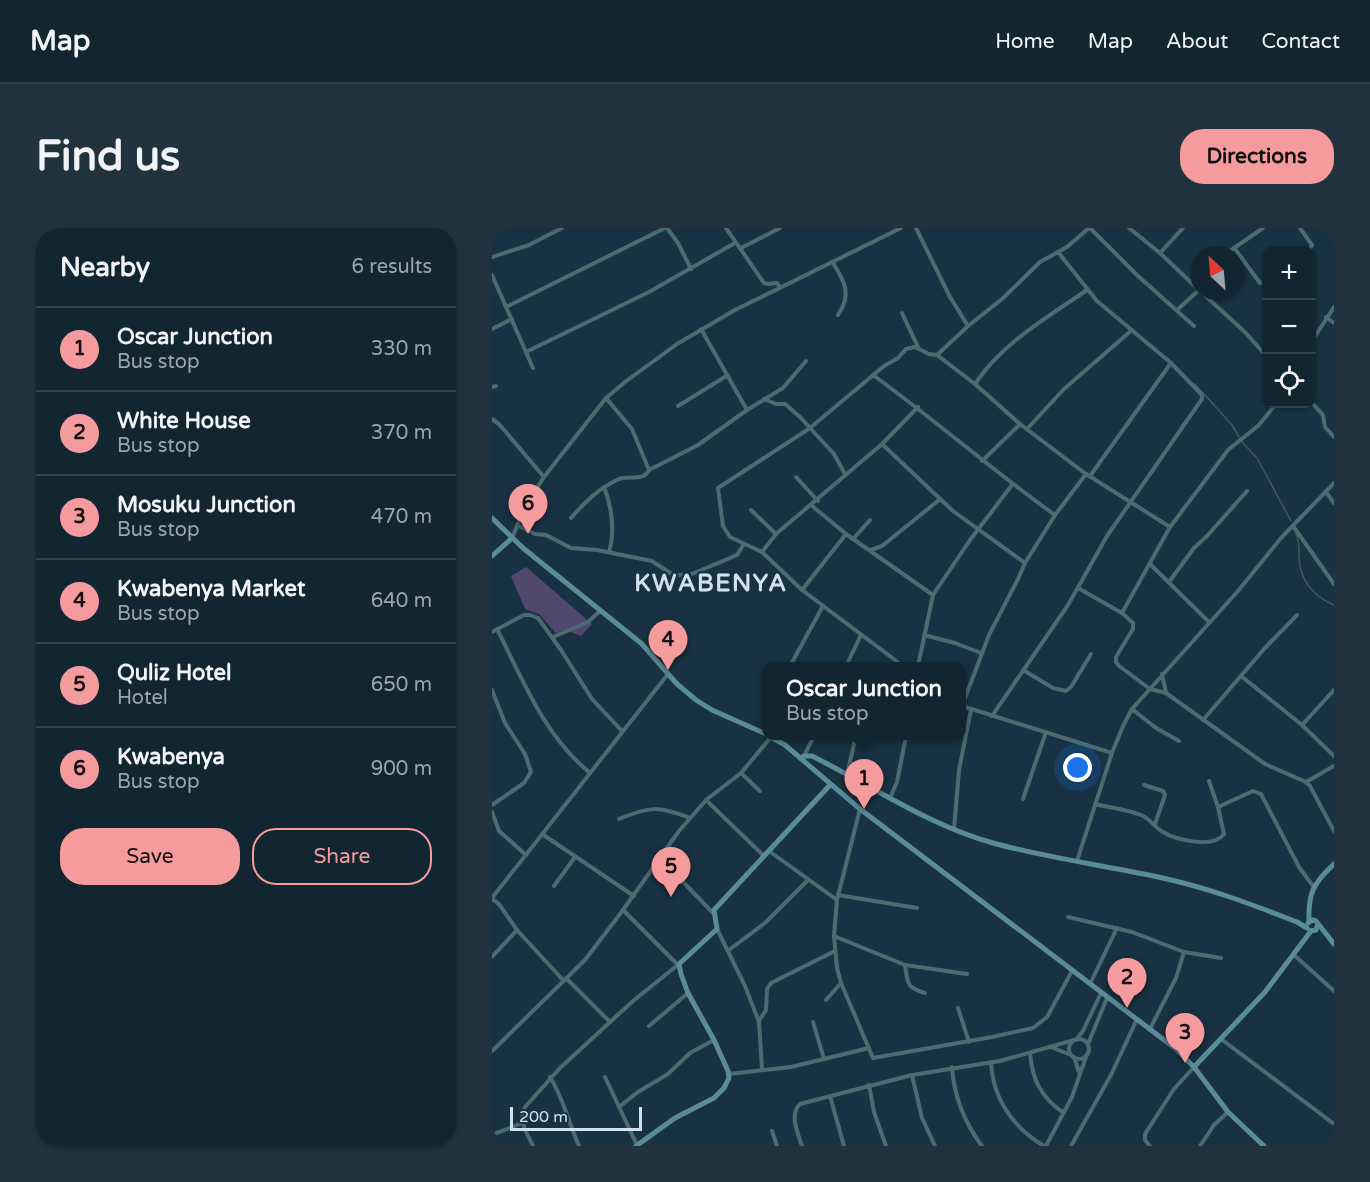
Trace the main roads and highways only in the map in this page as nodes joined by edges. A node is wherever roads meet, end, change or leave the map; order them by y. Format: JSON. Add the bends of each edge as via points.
{"nodes":[{"id":1,"x":492,"y":518,"type":"edge"},
{"id":2,"x":512,"y":538,"type":"junction"},
{"id":3,"x":492,"y":556,"type":"edge"},
{"id":4,"x":762,"y":731,"type":"edge"},
{"id":5,"x":777,"y":740,"type":"edge"},
{"id":6,"x":802,"y":757,"type":"junction"},
{"id":7,"x":830,"y":785,"type":"junction"},
{"id":8,"x":1334,"y":864,"type":"edge"},
{"id":9,"x":1311,"y":926,"type":"junction"},
{"id":10,"x":1334,"y":944,"type":"edge"},
{"id":11,"x":1194,"y":1067,"type":"junction"},
{"id":12,"x":637,"y":1146,"type":"edge"},
{"id":13,"x":1264,"y":1146,"type":"edge"}],
"edges":[{"from":1,"to":2,"type":"main road"},
{"from":2,"to":3,"type":"main road"},
{"from":2,"to":4,"type":"main road","via":[[645,647],[700,703]]},
{"from":5,"to":6,"type":"main road"},
{"from":6,"to":7,"type":"main road"},
{"from":6,"to":9,"type":"main road","via":[[812,756],[889,799],[993,843],[1197,887]]},
{"from":7,"to":11,"type":"main road","via":[[1176,1049]]},
{"from":7,"to":12,"type":"main road","via":[[722,901],[713,913],[717,929],[678,964],[688,993],[729,1074],[714,1098],[675,1118]]},
{"from":8,"to":9,"type":"main road","via":[[1310,893]]},
{"from":9,"to":10,"type":"main road"},
{"from":9,"to":11,"type":"main road","via":[[1265,992]]},
{"from":11,"to":13,"type":"main road","via":[[1228,1112]]}]}
